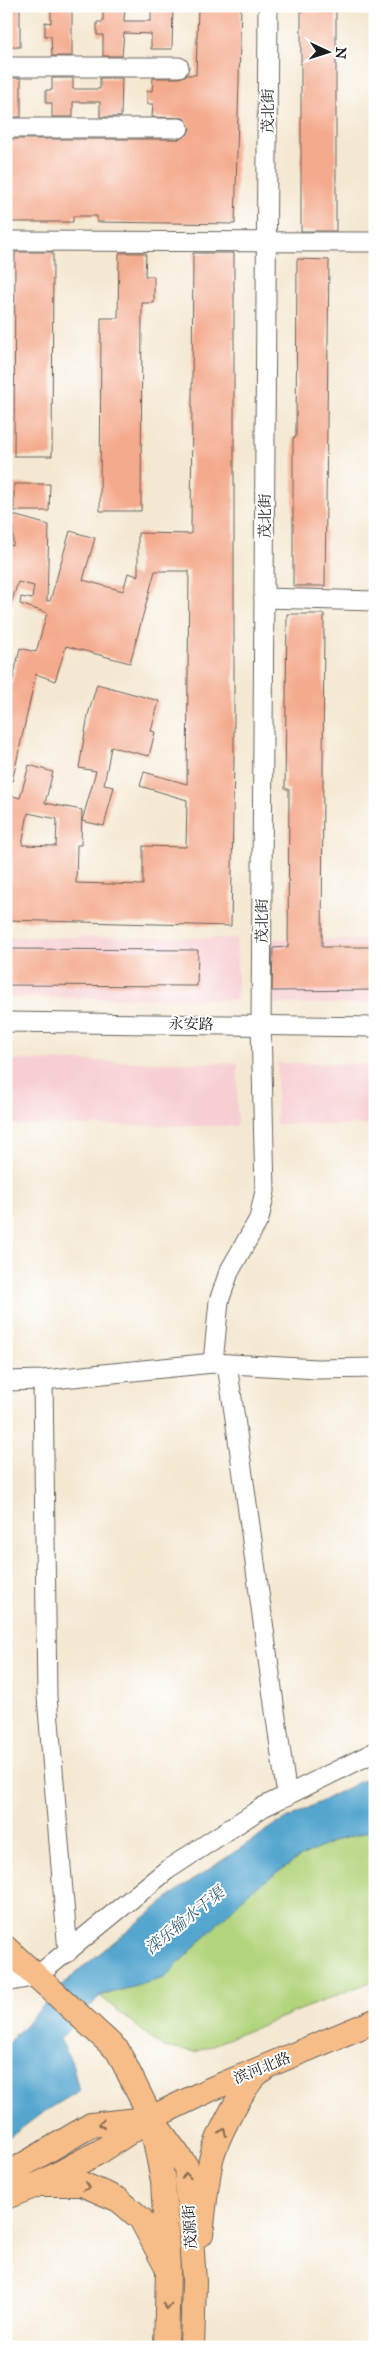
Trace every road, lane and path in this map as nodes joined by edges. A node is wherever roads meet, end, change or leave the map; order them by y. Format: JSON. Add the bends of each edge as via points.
{"nodes":[{"id":1,"x":268,"y":6,"type":"edge"},
{"id":2,"x":6,"y":67,"type":"edge"},
{"id":3,"x":179,"y":67,"type":"dead end"},
{"id":4,"x":6,"y":128,"type":"edge"},
{"id":5,"x":178,"y":128,"type":"dead end"},
{"id":6,"x":6,"y":241,"type":"edge"},
{"id":7,"x":267,"y":242,"type":"junction"},
{"id":8,"x":375,"y":242,"type":"edge"},
{"id":9,"x":264,"y":598,"type":"junction"},
{"id":10,"x":375,"y":601,"type":"edge"},
{"id":11,"x":6,"y":1022,"type":"edge"},
{"id":12,"x":261,"y":1025,"type":"junction"},
{"id":13,"x":375,"y":1027,"type":"edge"},
{"id":14,"x":220,"y":1364,"type":"junction"},
{"id":15,"x":375,"y":1368,"type":"edge"},
{"id":16,"x":43,"y":1380,"type":"junction"},
{"id":17,"x":6,"y":1381,"type":"edge"},
{"id":18,"x":375,"y":1752,"type":"edge"},
{"id":19,"x":287,"y":1796,"type":"junction"},
{"id":20,"x":6,"y":1948,"type":"edge"},
{"id":21,"x":68,"y":1952,"type":"junction"},
{"id":22,"x":38,"y":1976,"type":"junction"},
{"id":23,"x":6,"y":1982,"type":"edge"},
{"id":24,"x":375,"y":2021,"type":"edge"},
{"id":25,"x":270,"y":2064,"type":"junction"},
{"id":26,"x":151,"y":2118,"type":"junction"},
{"id":27,"x":6,"y":2175,"type":"edge"},
{"id":28,"x":39,"y":2184,"type":"junction"},
{"id":29,"x":6,"y":2197,"type":"edge"},
{"id":30,"x":168,"y":2271,"type":"junction"},
{"id":31,"x":194,"y":2282,"type":"junction"},
{"id":32,"x":166,"y":2347,"type":"edge"},
{"id":33,"x":192,"y":2347,"type":"edge"}],
"edges":[{"from":1,"to":7,"type":"street","name":"茂北街"},
{"from":2,"to":3,"type":"street"},
{"from":4,"to":5,"type":"street"},
{"from":6,"to":7,"type":"street"},
{"from":7,"to":8,"type":"street"},
{"from":7,"to":9,"type":"street","name":"茂北街"},
{"from":9,"to":10,"type":"street"},
{"from":9,"to":12,"type":"street","name":"茂北街"},
{"from":11,"to":12,"type":"street","name":"永安路"},
{"from":12,"to":13,"type":"street","name":"永安路"},
{"from":12,"to":14,"type":"street","name":"茂北街","via":[[265,1191],[259,1219],[229,1272],[219,1301]]},
{"from":14,"to":15,"type":"street"},
{"from":14,"to":16,"type":"street"},
{"from":14,"to":19,"type":"street","name":"茂北街","via":[[250,1514]]},
{"from":16,"to":17,"type":"street"},
{"from":16,"to":21,"type":"street","via":[[47,1697]]},
{"from":18,"to":19,"type":"street"},
{"from":19,"to":21,"type":"street","via":[[263,1807],[167,1870]]},
{"from":20,"to":22,"type":"main road","name":"茂源街"},
{"from":21,"to":22,"type":"street"},
{"from":22,"to":23,"type":"street"},
{"from":22,"to":26,"type":"main road","name":"茂源街","via":[[118,2050]]},
{"from":24,"to":25,"type":"main road","name":"滨河北路"},
{"from":25,"to":26,"type":"main road","name":"滨河北路"},
{"from":31,"to":25,"type":"main road","one_way":true,"via":[[211,2159],[232,2111],[254,2076]]},
{"from":26,"to":27,"type":"main road","name":"滨河北路","one_way":true,"via":[[91,2125]]},
{"from":26,"to":28,"type":"main road","name":"滨河北路","via":[[101,2151]]},
{"from":26,"to":30,"type":"main road","name":"茂源街","via":[[163,2181]]},
{"from":31,"to":26,"type":"main road","name":"茂源街","one_way":true,"via":[[186,2166]]},
{"from":28,"to":29,"type":"main road","name":"滨河北路"},
{"from":28,"to":30,"type":"main road","one_way":true,"via":[[82,2184],[119,2200],[141,2219]]},
{"from":30,"to":32,"type":"main road","name":"茂源街","one_way":true},
{"from":31,"to":33,"type":"main road","name":"茂源街"}]}
